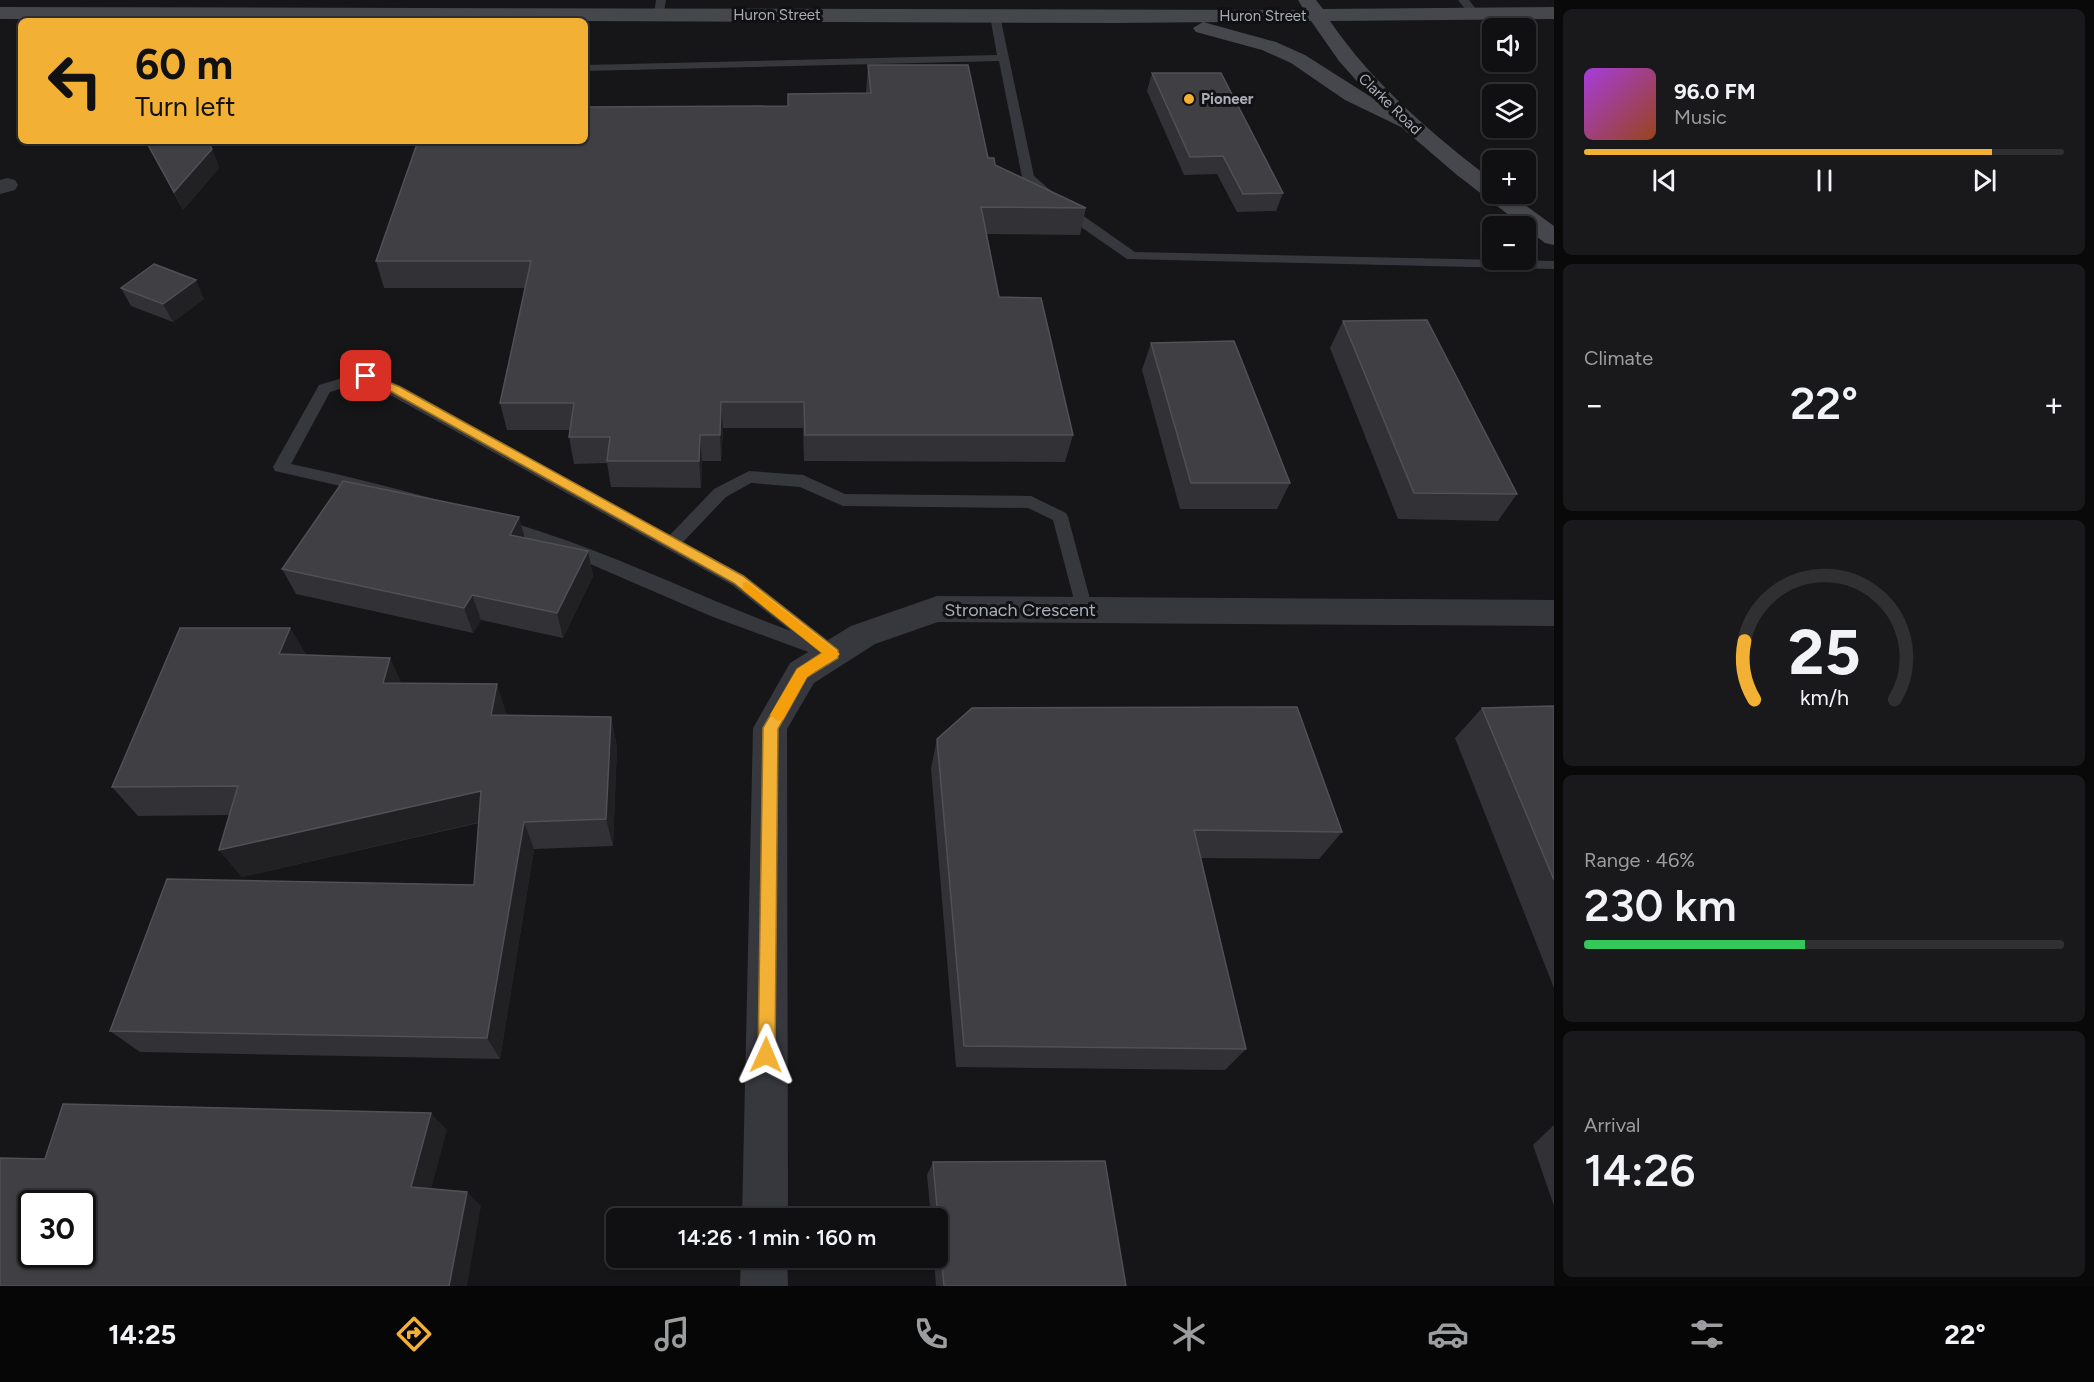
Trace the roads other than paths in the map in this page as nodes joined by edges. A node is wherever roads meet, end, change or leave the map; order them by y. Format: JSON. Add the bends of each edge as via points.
{"nodes":[{"id":1,"x":1398,"y":0,"type":"edge"},
{"id":2,"x":660,"y":7,"type":"edge"},
{"id":3,"x":1311,"y":8,"type":"edge"},
{"id":4,"x":1468,"y":9,"type":"edge"},
{"id":5,"x":1554,"y":13,"type":"edge"},
{"id":6,"x":0,"y":14,"type":"edge"},
{"id":7,"x":995,"y":16,"type":"junction"},
{"id":8,"x":1115,"y":17,"type":"junction"},
{"id":9,"x":560,"y":18,"type":"edge"},
{"id":10,"x":1004,"y":58,"type":"junction"},
{"id":11,"x":588,"y":68,"type":"edge"},
{"id":12,"x":1404,"y":121,"type":"junction"},
{"id":13,"x":1482,"y":183,"type":"edge"},
{"id":14,"x":1510,"y":204,"type":"edge"},
{"id":15,"x":1554,"y":238,"type":"edge"},
{"id":16,"x":1554,"y":266,"type":"edge"},
{"id":17,"x":672,"y":543,"type":"junction"},
{"id":18,"x":1084,"y":610,"type":"junction"},
{"id":19,"x":1554,"y":614,"type":"edge"},
{"id":20,"x":833,"y":654,"type":"junction"},
{"id":21,"x":765,"y":1208,"type":"edge"},
{"id":22,"x":764,"y":1268,"type":"edge"},
{"id":23,"x":764,"y":1286,"type":"edge"}],
"edges":[{"from":1,"to":4,"type":"main road"},
{"from":2,"to":7,"type":"main road","name":"Huron Street"},
{"from":2,"to":9,"type":"main road","name":"Huron Street"},
{"from":3,"to":4,"type":"main road","name":"Huron Street"},
{"from":3,"to":8,"type":"main road","name":"Huron Street"},
{"from":3,"to":12,"type":"main road","name":"Clarke Road","via":[[1356,71]]},
{"from":4,"to":5,"type":"main road","name":"Huron Street"},
{"from":6,"to":9,"type":"main road","name":"Huron Street"},
{"from":7,"to":8,"type":"main road","name":"Huron Street"},
{"from":7,"to":10,"type":"lane"},
{"from":8,"to":12,"type":"main road","via":[[1221,31],[1269,46],[1298,59],[1352,96]]},
{"from":10,"to":11,"type":"lane"},
{"from":10,"to":16,"type":"lane","via":[[1028,177],[1060,206],[1132,256]]},
{"from":12,"to":13,"type":"main road","name":"Clarke Road"},
{"from":14,"to":15,"type":"main road","name":"Clarke Road"},
{"from":17,"to":18,"type":"lane","via":[[720,494],[749,477],[803,481],[843,500],[1031,502],[1060,517]]},
{"from":17,"to":20,"type":"lane","via":[[738,580]]},
{"from":17,"to":20,"type":"lane","via":[[366,376],[324,389],[281,467],[376,489],[566,547],[719,612]]},
{"from":18,"to":19,"type":"street","name":"Stronach Crescent"},
{"from":18,"to":20,"type":"street","name":"Stronach Crescent","via":[[937,609],[863,635]]},
{"from":20,"to":21,"type":"street","name":"Stronach Crescent","via":[[802,673],[770,728]]},
{"from":22,"to":23,"type":"street"}]}
